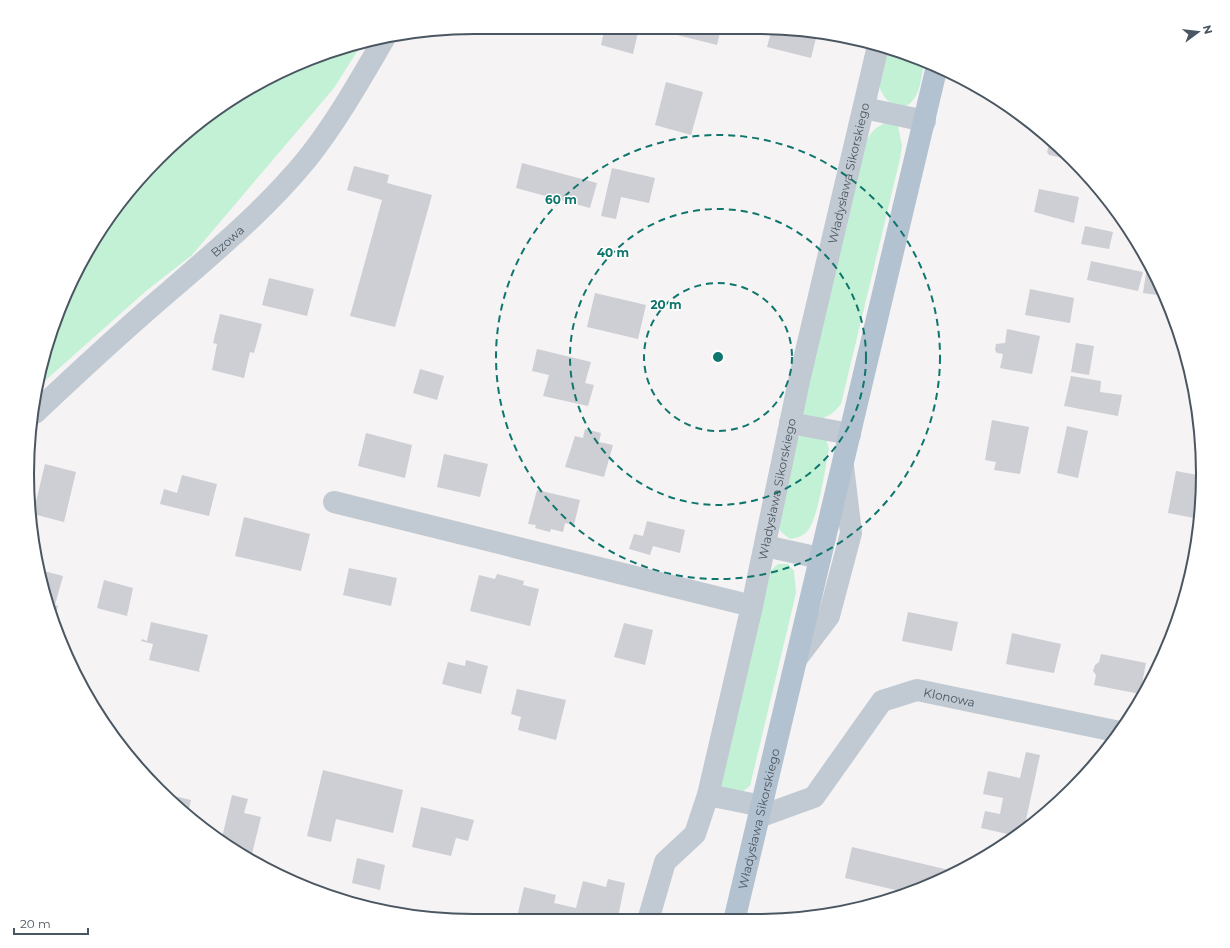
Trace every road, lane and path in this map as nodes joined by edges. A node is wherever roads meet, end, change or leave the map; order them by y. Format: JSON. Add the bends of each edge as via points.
{"nodes":[{"id":1,"x":381,"y":44,"type":"edge"},
{"id":2,"x":877,"y":51,"type":"edge"},
{"id":3,"x":936,"y":72,"type":"edge"},
{"id":4,"x":864,"y":108,"type":"junction"},
{"id":5,"x":925,"y":121,"type":"junction"},
{"id":6,"x":39,"y":409,"type":"edge"},
{"id":7,"x":790,"y":422,"type":"junction"},
{"id":8,"x":850,"y":434,"type":"junction"},
{"id":9,"x":843,"y":466,"type":"junction"},
{"id":10,"x":334,"y":502,"type":"dead end"},
{"id":11,"x":765,"y":546,"type":"junction"},
{"id":12,"x":820,"y":558,"type":"junction"},
{"id":13,"x":752,"y":606,"type":"junction"},
{"id":14,"x":797,"y":658,"type":"junction"},
{"id":15,"x":1113,"y":731,"type":"edge"},
{"id":16,"x":708,"y":795,"type":"junction"},
{"id":17,"x":760,"y":811,"type":"junction"},
{"id":18,"x":650,"y":914,"type":"edge"},
{"id":19,"x":736,"y":914,"type":"edge"}],
"edges":[{"from":1,"to":6,"type":"street","name":"Bzowa","via":[[339,116],[307,159],[271,200],[109,343]]},
{"from":2,"to":4,"type":"street","name":"Władysława Sikorskiego"},
{"from":3,"to":5,"type":"main road","name":"Władysława Sikorskiego"},
{"from":4,"to":5,"type":"street"},
{"from":4,"to":7,"type":"street","name":"Władysława Sikorskiego"},
{"from":5,"to":8,"type":"main road","name":"Władysława Sikorskiego"},
{"from":7,"to":8,"type":"street"},
{"from":7,"to":11,"type":"street","name":"Władysława Sikorskiego"},
{"from":8,"to":9,"type":"main road","name":"Władysława Sikorskiego"},
{"from":9,"to":12,"type":"main road","name":"Władysława Sikorskiego"},
{"from":9,"to":14,"type":"street","via":[[851,533],[829,616]]},
{"from":10,"to":13,"type":"street"},
{"from":11,"to":12,"type":"street"},
{"from":11,"to":13,"type":"street","name":"Władysława Sikorskiego"},
{"from":12,"to":14,"type":"main road","name":"Władysława Sikorskiego"},
{"from":13,"to":16,"type":"street","name":"Władysława Sikorskiego"},
{"from":14,"to":17,"type":"main road","name":"Władysława Sikorskiego"},
{"from":15,"to":17,"type":"street","name":"Klonowa","via":[[917,690],[882,701],[814,797]]},
{"from":16,"to":17,"type":"street"},
{"from":16,"to":18,"type":"street","name":"Władysława Sikorskiego","via":[[695,834],[665,862]]},
{"from":17,"to":19,"type":"main road","name":"Władysława Sikorskiego"}]}
